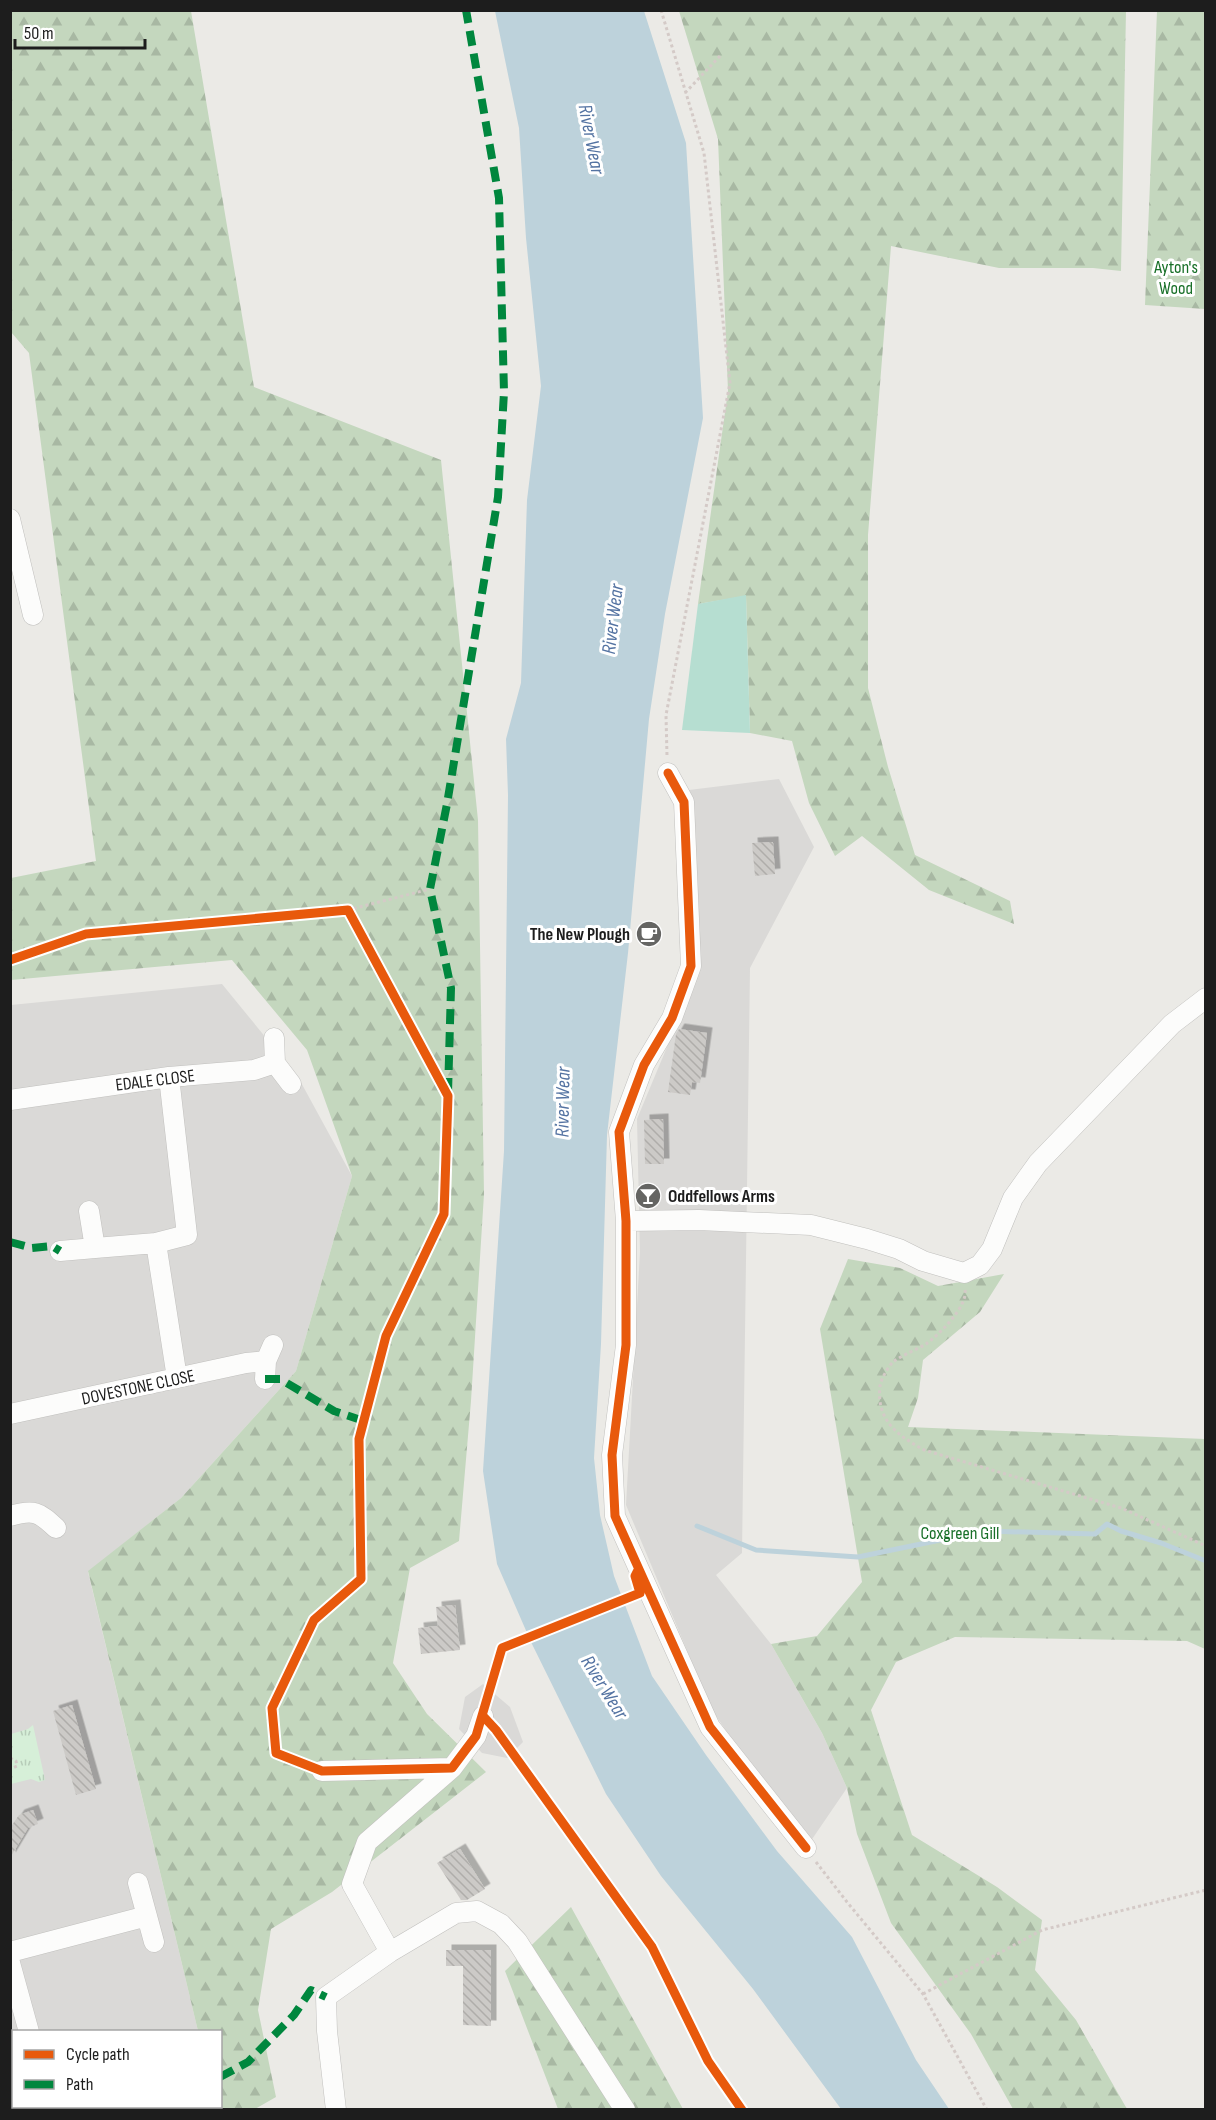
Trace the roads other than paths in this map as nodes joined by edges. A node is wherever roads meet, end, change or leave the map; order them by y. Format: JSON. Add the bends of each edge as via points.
{"nodes":[{"id":1,"x":12,"y":532,"type":"edge"},
{"id":2,"x":33,"y":615,"type":"dead end"},
{"id":3,"x":668,"y":773,"type":"road end"},
{"id":4,"x":1206,"y":998,"type":"edge"},
{"id":5,"x":274,"y":1038,"type":"dead end"},
{"id":6,"x":275,"y":1063,"type":"junction"},
{"id":7,"x":169,"y":1077,"type":"junction"},
{"id":8,"x":291,"y":1084,"type":"dead end"},
{"id":9,"x":10,"y":1100,"type":"edge"},
{"id":10,"x":88,"y":1211,"type":"dead end"},
{"id":11,"x":626,"y":1221,"type":"junction"},
{"id":12,"x":156,"y":1243,"type":"junction"},
{"id":13,"x":95,"y":1248,"type":"junction"},
{"id":14,"x":60,"y":1251,"type":"dead end"},
{"id":15,"x":268,"y":1361,"type":"dead end"},
{"id":16,"x":177,"y":1378,"type":"junction"},
{"id":17,"x":10,"y":1414,"type":"edge"},
{"id":18,"x":10,"y":1516,"type":"edge"},
{"id":19,"x":56,"y":1528,"type":"dead end"},
{"id":20,"x":483,"y":1716,"type":"dead end"},
{"id":21,"x":452,"y":1768,"type":"junction"},
{"id":22,"x":322,"y":1771,"type":"dead end"},
{"id":23,"x":806,"y":1848,"type":"road end"},
{"id":24,"x":138,"y":1883,"type":"dead end"},
{"id":25,"x":147,"y":1916,"type":"junction"},
{"id":26,"x":154,"y":1942,"type":"dead end"},
{"id":27,"x":10,"y":1952,"type":"edge"},
{"id":28,"x":390,"y":1952,"type":"junction"},
{"id":29,"x":10,"y":1963,"type":"edge"},
{"id":30,"x":29,"y":2030,"type":"edge"},
{"id":31,"x":336,"y":2109,"type":"edge"},
{"id":32,"x":625,"y":2109,"type":"edge"}],
"edges":[{"from":1,"to":2,"type":"street"},
{"from":3,"to":11,"type":"street","via":[[684,802],[691,966],[672,1018],[644,1065],[619,1132]]},
{"from":4,"to":11,"type":"street","via":[[1172,1023],[1038,1163],[1013,1198],[993,1249],[980,1265],[964,1273],[899,1249],[811,1225]]},
{"from":5,"to":6,"type":"street"},
{"from":6,"to":7,"type":"street","name":"EDALE CLOSE","via":[[254,1070]]},
{"from":6,"to":8,"type":"street"},
{"from":7,"to":9,"type":"street","name":"EDALE CLOSE"},
{"from":7,"to":12,"type":"street","via":[[187,1235]]},
{"from":10,"to":13,"type":"street"},
{"from":11,"to":23,"type":"street","via":[[626,1345],[612,1455],[615,1516],[710,1726]]},
{"from":12,"to":13,"type":"street"},
{"from":12,"to":16,"type":"street"},
{"from":13,"to":14,"type":"street"},
{"from":15,"to":16,"type":"street","name":"DOVESTONE CLOSE"},
{"from":16,"to":17,"type":"street","name":"DOVESTONE CLOSE"},
{"from":18,"to":19,"type":"street","via":[[28,1510],[42,1515]]},
{"from":20,"to":21,"type":"street","via":[[476,1737]]},
{"from":21,"to":22,"type":"street"},
{"from":21,"to":28,"type":"street","via":[[367,1842],[352,1884]]},
{"from":24,"to":25,"type":"street"},
{"from":25,"to":26,"type":"street"},
{"from":25,"to":27,"type":"street"},
{"from":28,"to":31,"type":"street","via":[[326,1997]]},
{"from":28,"to":32,"type":"street","via":[[456,1913],[477,1911],[501,1924],[517,1941]]},
{"from":29,"to":30,"type":"street"}]}
